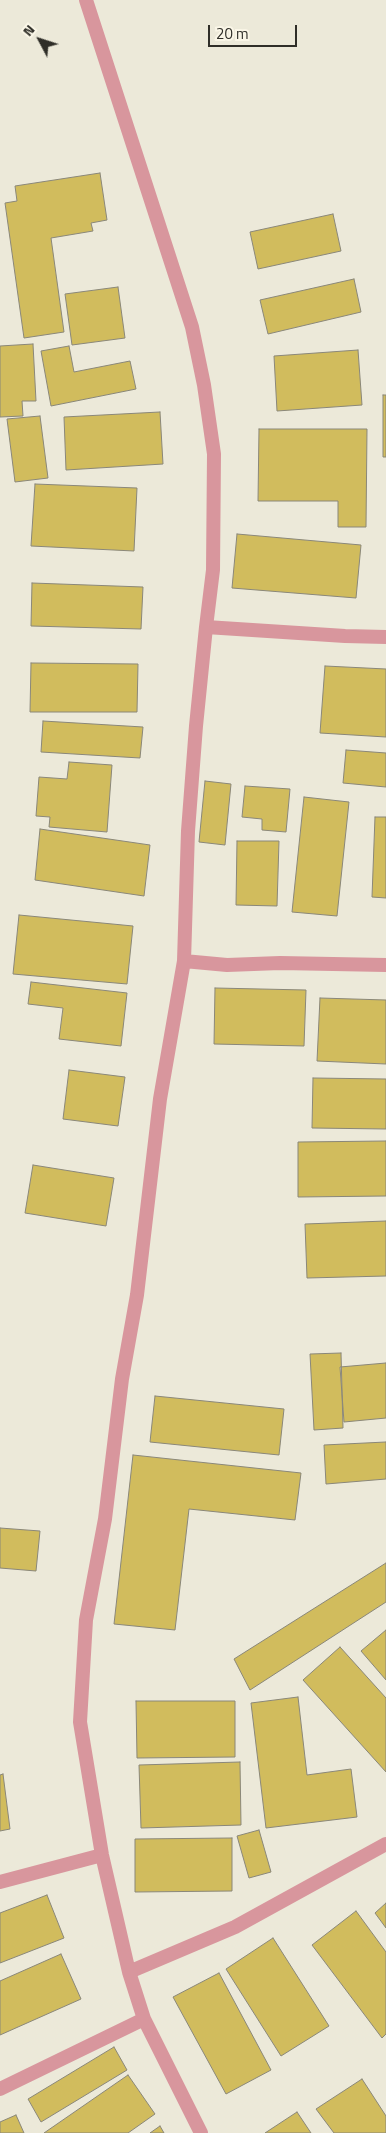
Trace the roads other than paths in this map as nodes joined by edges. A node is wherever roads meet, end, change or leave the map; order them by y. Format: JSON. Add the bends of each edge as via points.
{"nodes":[{"id":1,"x":86,"y":0,"type":"edge"},
{"id":2,"x":206,"y":627,"type":"junction"},
{"id":3,"x":386,"y":637,"type":"edge"},
{"id":4,"x":184,"y":961,"type":"junction"},
{"id":5,"x":386,"y":965,"type":"edge"},
{"id":6,"x":386,"y":1844,"type":"edge"},
{"id":7,"x":102,"y":1855,"type":"junction"},
{"id":8,"x":0,"y":1882,"type":"edge"},
{"id":9,"x":129,"y":1972,"type":"junction"},
{"id":10,"x":144,"y":2019,"type":"junction"},
{"id":11,"x":0,"y":2089,"type":"edge"},
{"id":12,"x":201,"y":2133,"type":"edge"}],
"edges":[{"from":1,"to":2,"type":"street","via":[[192,327],[204,385],[214,454],[213,570]]},
{"from":2,"to":3,"type":"street"},
{"from":2,"to":4,"type":"street","via":[[188,831]]},
{"from":4,"to":5,"type":"street","via":[[227,965]]},
{"from":4,"to":7,"type":"street","via":[[159,1109],[137,1295],[122,1379],[105,1518],[86,1620],[80,1722]]},
{"from":6,"to":9,"type":"street","via":[[235,1927]]},
{"from":7,"to":8,"type":"street"},
{"from":7,"to":9,"type":"street"},
{"from":9,"to":10,"type":"street"},
{"from":10,"to":11,"type":"street"},
{"from":10,"to":12,"type":"street"}]}
